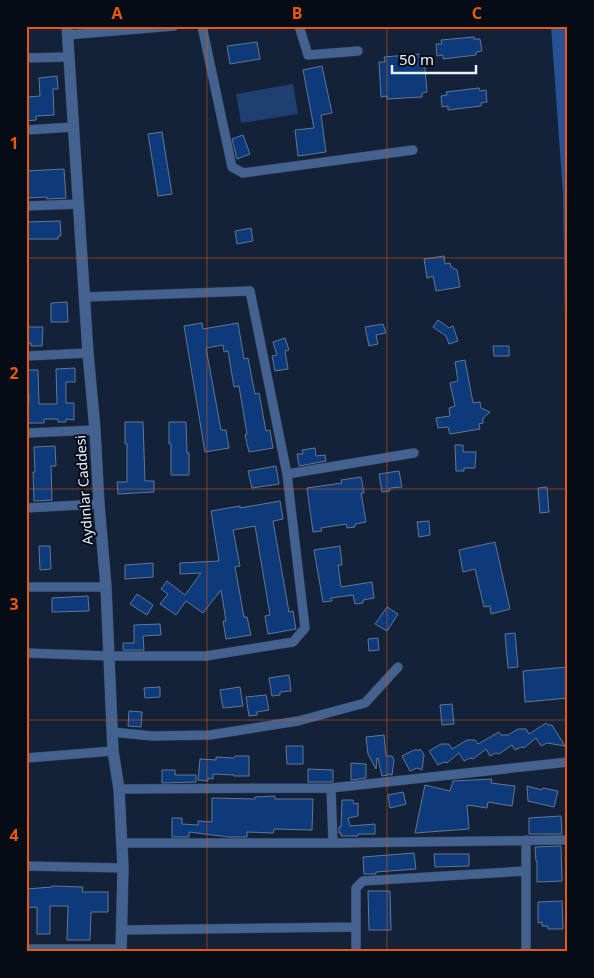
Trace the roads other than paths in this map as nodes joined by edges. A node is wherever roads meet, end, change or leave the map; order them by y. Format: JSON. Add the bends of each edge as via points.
{"nodes":[{"id":1,"x":174,"y":26,"type":"edge"},
{"id":2,"x":202,"y":26,"type":"edge"},
{"id":3,"x":299,"y":26,"type":"edge"},
{"id":4,"x":67,"y":30,"type":"edge"},
{"id":5,"x":358,"y":51,"type":"dead end"},
{"id":6,"x":68,"y":57,"type":"junction"},
{"id":7,"x":26,"y":58,"type":"edge"},
{"id":8,"x":73,"y":127,"type":"junction"},
{"id":9,"x":26,"y":130,"type":"edge"},
{"id":10,"x":413,"y":150,"type":"dead end"},
{"id":11,"x":79,"y":204,"type":"junction"},
{"id":12,"x":26,"y":206,"type":"edge"},
{"id":13,"x":85,"y":297,"type":"junction"},
{"id":14,"x":88,"y":353,"type":"junction"},
{"id":15,"x":26,"y":356,"type":"edge"},
{"id":16,"x":95,"y":430,"type":"junction"},
{"id":17,"x":26,"y":433,"type":"edge"},
{"id":18,"x":414,"y":452,"type":"dead end"},
{"id":19,"x":287,"y":474,"type":"junction"},
{"id":20,"x":99,"y":504,"type":"junction"},
{"id":21,"x":26,"y":508,"type":"edge"},
{"id":22,"x":26,"y":586,"type":"edge"},
{"id":23,"x":106,"y":587,"type":"junction"},
{"id":24,"x":26,"y":653,"type":"edge"},
{"id":25,"x":110,"y":656,"type":"junction"},
{"id":26,"x":398,"y":667,"type":"dead end"},
{"id":27,"x":112,"y":732,"type":"junction"},
{"id":28,"x":113,"y":751,"type":"junction"},
{"id":29,"x":26,"y":758,"type":"edge"},
{"id":30,"x":568,"y":762,"type":"edge"},
{"id":31,"x":331,"y":788,"type":"junction"},
{"id":32,"x":119,"y":789,"type":"junction"},
{"id":33,"x":526,"y":840,"type":"junction"},
{"id":34,"x":563,"y":840,"type":"dead end"},
{"id":35,"x":122,"y":842,"type":"junction"},
{"id":36,"x":333,"y":843,"type":"junction"},
{"id":37,"x":26,"y":866,"type":"edge"},
{"id":38,"x":123,"y":868,"type":"junction"},
{"id":39,"x":526,"y":871,"type":"junction"},
{"id":40,"x":356,"y":927,"type":"junction"},
{"id":41,"x":122,"y":930,"type":"junction"},
{"id":42,"x":26,"y":949,"type":"edge"},
{"id":43,"x":121,"y":951,"type":"edge"},
{"id":44,"x":356,"y":952,"type":"edge"},
{"id":45,"x":526,"y":952,"type":"edge"}],
"edges":[{"from":1,"to":4,"type":"street"},
{"from":2,"to":10,"type":"street","via":[[232,167],[243,173]]},
{"from":3,"to":5,"type":"street","via":[[308,55]]},
{"from":4,"to":6,"type":"street","name":"Aydınlar Caddesi"},
{"from":6,"to":7,"type":"street"},
{"from":6,"to":8,"type":"street","name":"Aydınlar Caddesi"},
{"from":8,"to":9,"type":"street"},
{"from":8,"to":11,"type":"street","name":"Aydınlar Caddesi"},
{"from":11,"to":12,"type":"street"},
{"from":11,"to":13,"type":"street","name":"Aydınlar Caddesi"},
{"from":13,"to":14,"type":"street","name":"Aydınlar Caddesi"},
{"from":13,"to":19,"type":"street","via":[[250,291]]},
{"from":14,"to":15,"type":"street"},
{"from":14,"to":16,"type":"street","name":"Aydınlar Caddesi"},
{"from":16,"to":17,"type":"street"},
{"from":16,"to":20,"type":"street","name":"Aydınlar Caddesi"},
{"from":18,"to":19,"type":"street"},
{"from":19,"to":25,"type":"street","via":[[305,628],[293,642],[206,656]]},
{"from":20,"to":21,"type":"street"},
{"from":20,"to":23,"type":"street","name":"Aydınlar Caddesi"},
{"from":22,"to":23,"type":"street"},
{"from":23,"to":25,"type":"street","name":"Aydınlar Caddesi"},
{"from":24,"to":25,"type":"street"},
{"from":25,"to":27,"type":"street","name":"Aydınlar Caddesi"},
{"from":26,"to":27,"type":"street","via":[[365,703],[298,721],[210,735],[152,736]]},
{"from":27,"to":28,"type":"street","name":"Aydınlar Caddesi"},
{"from":28,"to":29,"type":"street"},
{"from":28,"to":32,"type":"street","name":"Aydınlar Caddesi"},
{"from":30,"to":31,"type":"street"},
{"from":31,"to":32,"type":"street"},
{"from":31,"to":36,"type":"street"},
{"from":32,"to":35,"type":"street","name":"Aydınlar Caddesi"},
{"from":33,"to":34,"type":"street"},
{"from":33,"to":36,"type":"street"},
{"from":33,"to":39,"type":"street"},
{"from":35,"to":36,"type":"street"},
{"from":35,"to":38,"type":"street","name":"Aydınlar Caddesi"},
{"from":37,"to":38,"type":"street"},
{"from":38,"to":41,"type":"street","name":"Aydınlar Caddesi"},
{"from":39,"to":40,"type":"street","via":[[363,881],[356,888]]},
{"from":39,"to":45,"type":"street"},
{"from":40,"to":41,"type":"street"},
{"from":40,"to":44,"type":"street"},
{"from":41,"to":43,"type":"street","name":"Aydınlar Caddesi"},
{"from":42,"to":43,"type":"street"}]}
